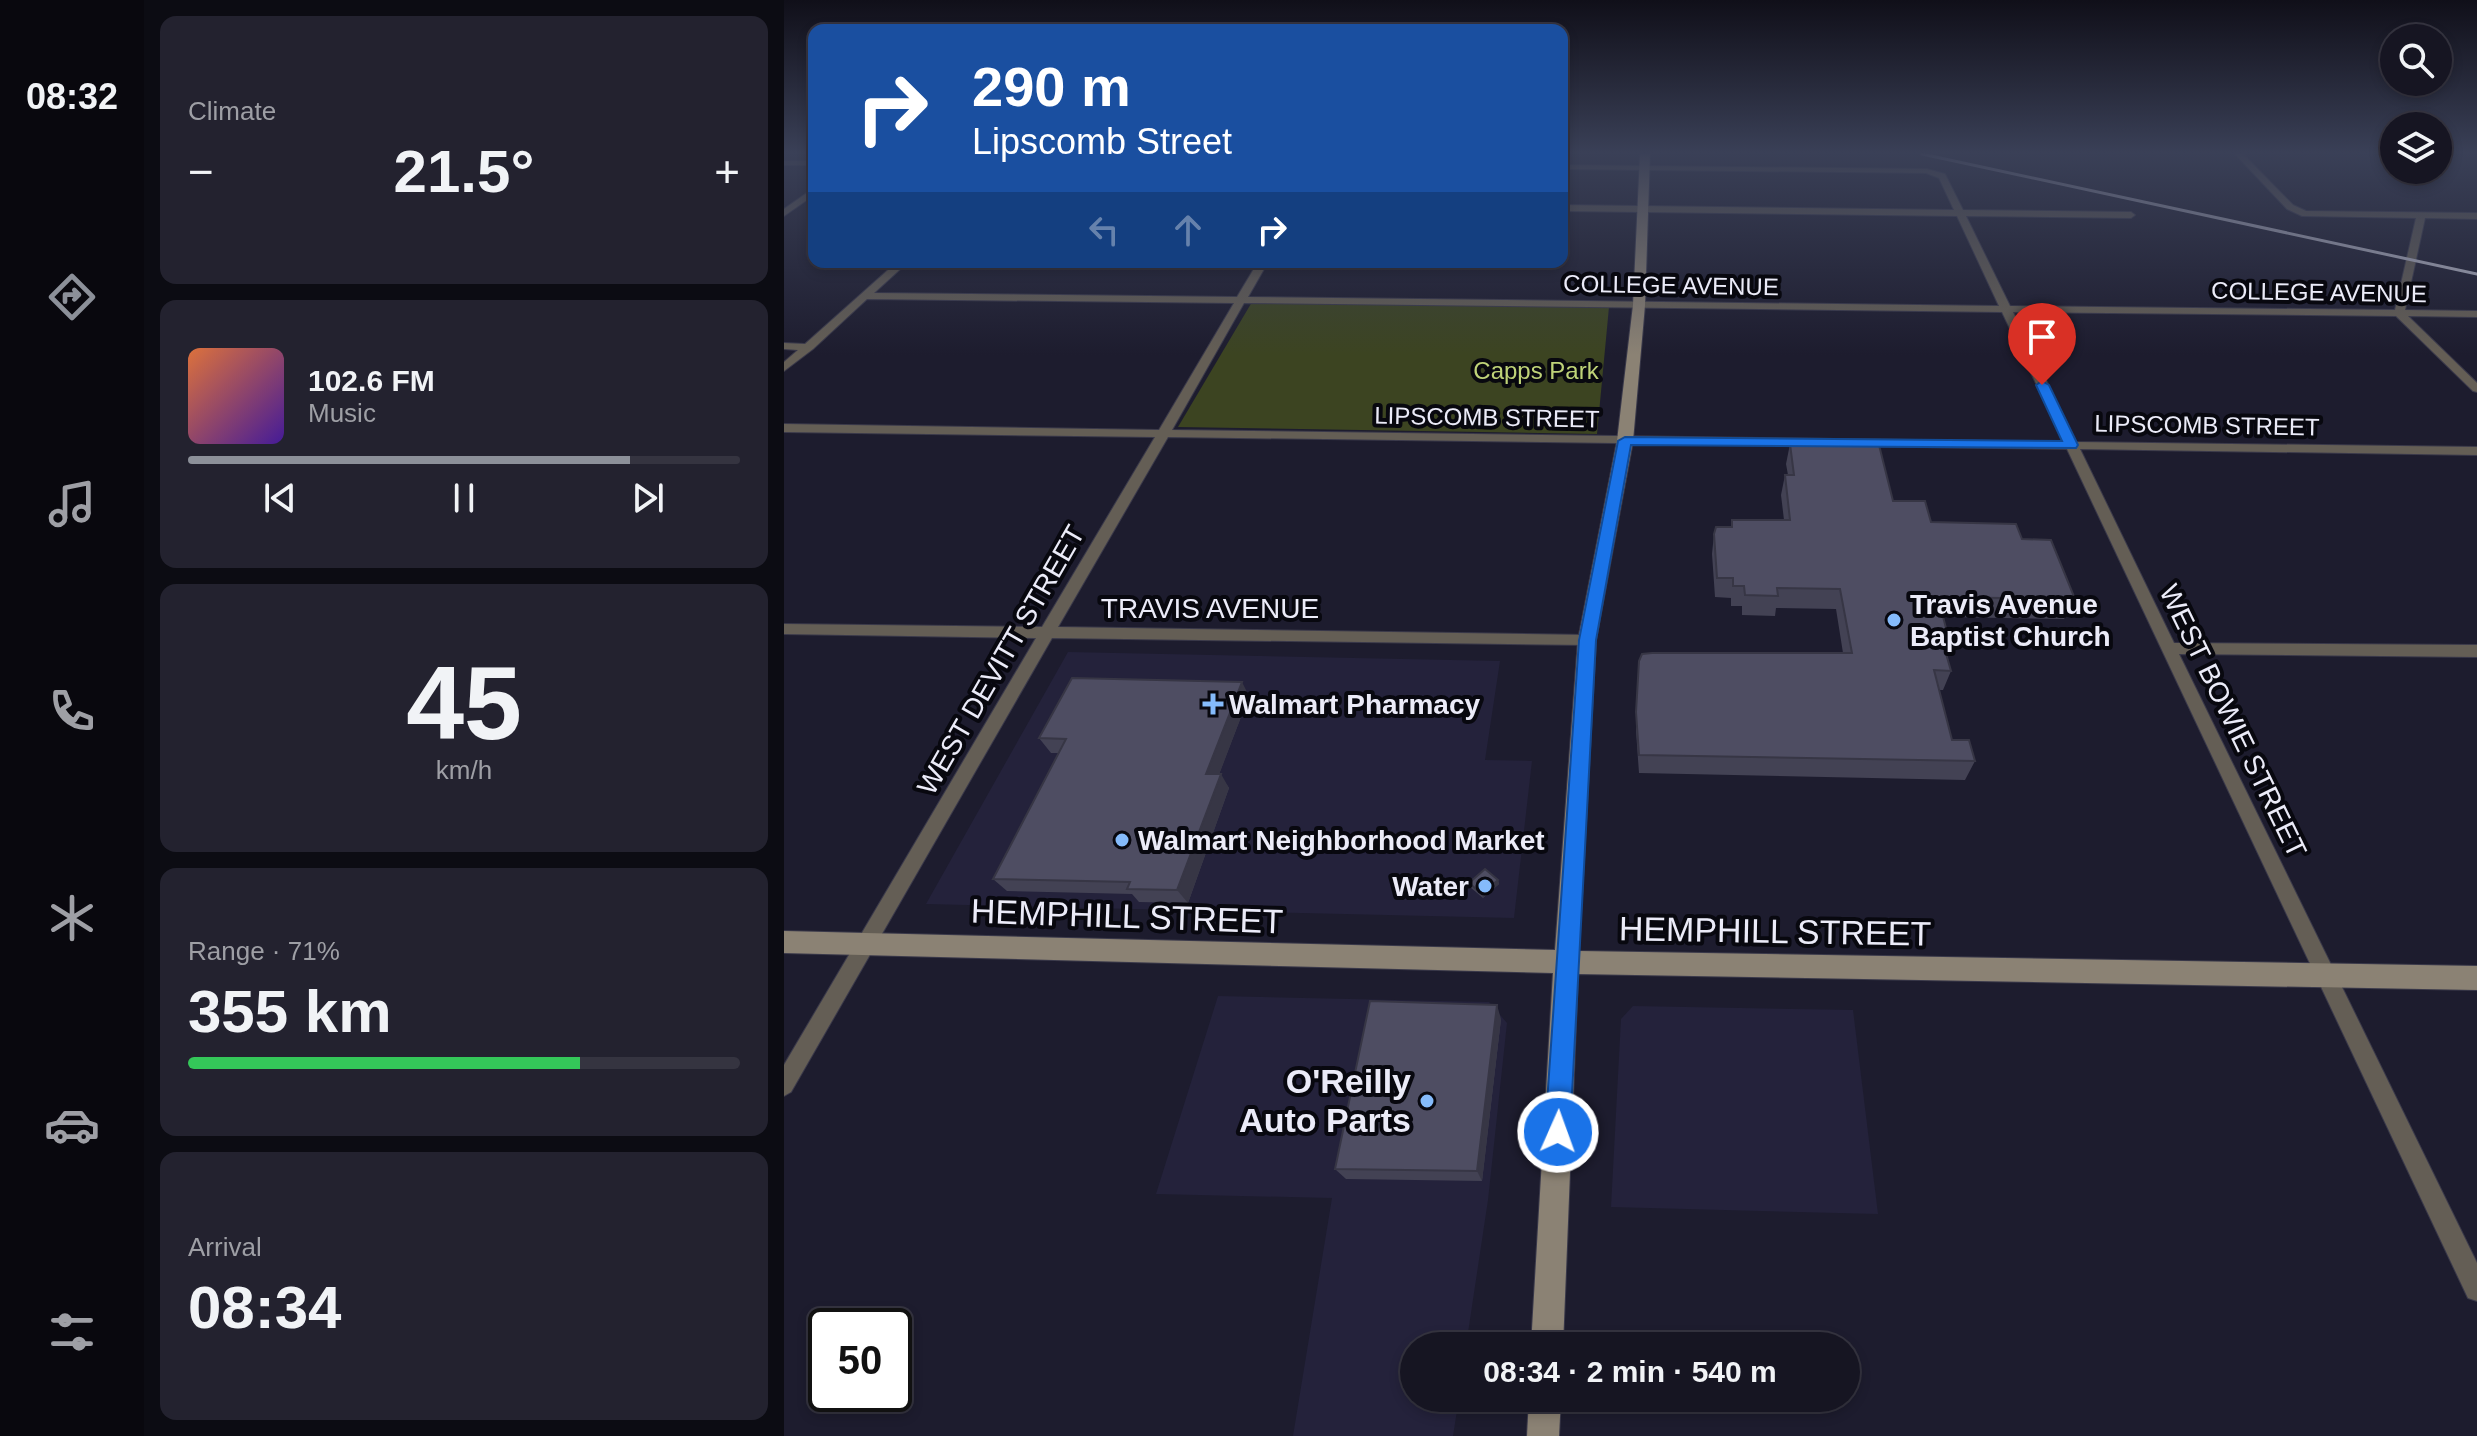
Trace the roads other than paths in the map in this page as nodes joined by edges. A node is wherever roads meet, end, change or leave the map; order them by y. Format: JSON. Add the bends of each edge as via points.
{"nodes":[{"id":1,"x":1642,"y":221,"type":"edge"},
{"id":2,"x":1963,"y":221,"type":"edge"},
{"id":3,"x":2420,"y":221,"type":"edge"},
{"id":4,"x":896,"y":268,"type":"edge"},
{"id":5,"x":1260,"y":268,"type":"edge"},
{"id":6,"x":865,"y":296,"type":"junction"},
{"id":7,"x":1242,"y":299,"type":"junction"},
{"id":8,"x":1639,"y":305,"type":"junction"},
{"id":9,"x":2006,"y":309,"type":"junction"},
{"id":10,"x":2399,"y":313,"type":"junction"},
{"id":11,"x":2477,"y":314,"type":"edge"},
{"id":12,"x":784,"y":346,"type":"edge"},
{"id":13,"x":809,"y":347,"type":"junction"},
{"id":14,"x":784,"y":368,"type":"edge"},
{"id":15,"x":2477,"y":389,"type":"edge"},
{"id":16,"x":784,"y":428,"type":"edge"},
{"id":17,"x":1163,"y":434,"type":"junction"},
{"id":18,"x":1625,"y":441,"type":"junction"},
{"id":19,"x":2071,"y":445,"type":"junction"},
{"id":20,"x":2477,"y":451,"type":"edge"},
{"id":21,"x":784,"y":629,"type":"edge"},
{"id":22,"x":1046,"y":633,"type":"junction"},
{"id":23,"x":1587,"y":640,"type":"junction"},
{"id":24,"x":2169,"y":648,"type":"junction"},
{"id":25,"x":2477,"y":651,"type":"edge"},
{"id":26,"x":784,"y":942,"type":"edge"},
{"id":27,"x":867,"y":944,"type":"junction"},
{"id":28,"x":1566,"y":962,"type":"junction"},
{"id":29,"x":2326,"y":975,"type":"junction"},
{"id":30,"x":2477,"y":978,"type":"edge"},
{"id":31,"x":784,"y":1085,"type":"edge"},
{"id":32,"x":2477,"y":1289,"type":"edge"},
{"id":33,"x":1548,"y":1332,"type":"edge"},
{"id":34,"x":1544,"y":1412,"type":"edge"},
{"id":35,"x":1543,"y":1436,"type":"edge"}],
"edges":[{"from":1,"to":8,"type":"main road"},
{"from":2,"to":9,"type":"street","name":"WEST BOWIE STREET"},
{"from":3,"to":10,"type":"street"},
{"from":4,"to":6,"type":"street"},
{"from":5,"to":7,"type":"street","name":"WEST DEVITT STREET"},
{"from":6,"to":7,"type":"street","name":"COLLEGE AVENUE"},
{"from":6,"to":13,"type":"street"},
{"from":7,"to":8,"type":"street","name":"COLLEGE AVENUE"},
{"from":7,"to":17,"type":"street","name":"WEST DEVITT STREET"},
{"from":8,"to":9,"type":"street","name":"COLLEGE AVENUE"},
{"from":8,"to":18,"type":"main road"},
{"from":9,"to":10,"type":"street","name":"COLLEGE AVENUE"},
{"from":9,"to":19,"type":"street","name":"WEST BOWIE STREET"},
{"from":10,"to":11,"type":"street","name":"COLLEGE AVENUE"},
{"from":10,"to":15,"type":"street"},
{"from":12,"to":13,"type":"street"},
{"from":13,"to":14,"type":"street"},
{"from":16,"to":17,"type":"street","name":"LIPSCOMB STREET"},
{"from":17,"to":18,"type":"street","name":"LIPSCOMB STREET"},
{"from":17,"to":22,"type":"street","name":"WEST DEVITT STREET"},
{"from":18,"to":19,"type":"street","name":"LIPSCOMB STREET"},
{"from":18,"to":23,"type":"main road"},
{"from":19,"to":20,"type":"street","name":"LIPSCOMB STREET"},
{"from":19,"to":24,"type":"street","name":"WEST BOWIE STREET"},
{"from":21,"to":22,"type":"street","name":"TRAVIS AVENUE"},
{"from":22,"to":23,"type":"street","name":"TRAVIS AVENUE"},
{"from":22,"to":27,"type":"street","name":"WEST DEVITT STREET"},
{"from":23,"to":28,"type":"main road"},
{"from":24,"to":25,"type":"street"},
{"from":24,"to":29,"type":"street","name":"WEST BOWIE STREET"},
{"from":26,"to":27,"type":"main road","name":"HEMPHILL STREET"},
{"from":27,"to":28,"type":"main road","name":"HEMPHILL STREET"},
{"from":27,"to":31,"type":"street","name":"WEST DEVITT STREET"},
{"from":28,"to":29,"type":"main road","name":"HEMPHILL STREET"},
{"from":28,"to":33,"type":"main road"},
{"from":29,"to":30,"type":"main road","name":"HEMPHILL STREET"},
{"from":29,"to":32,"type":"street","name":"WEST BOWIE STREET"},
{"from":34,"to":35,"type":"main road"}]}
